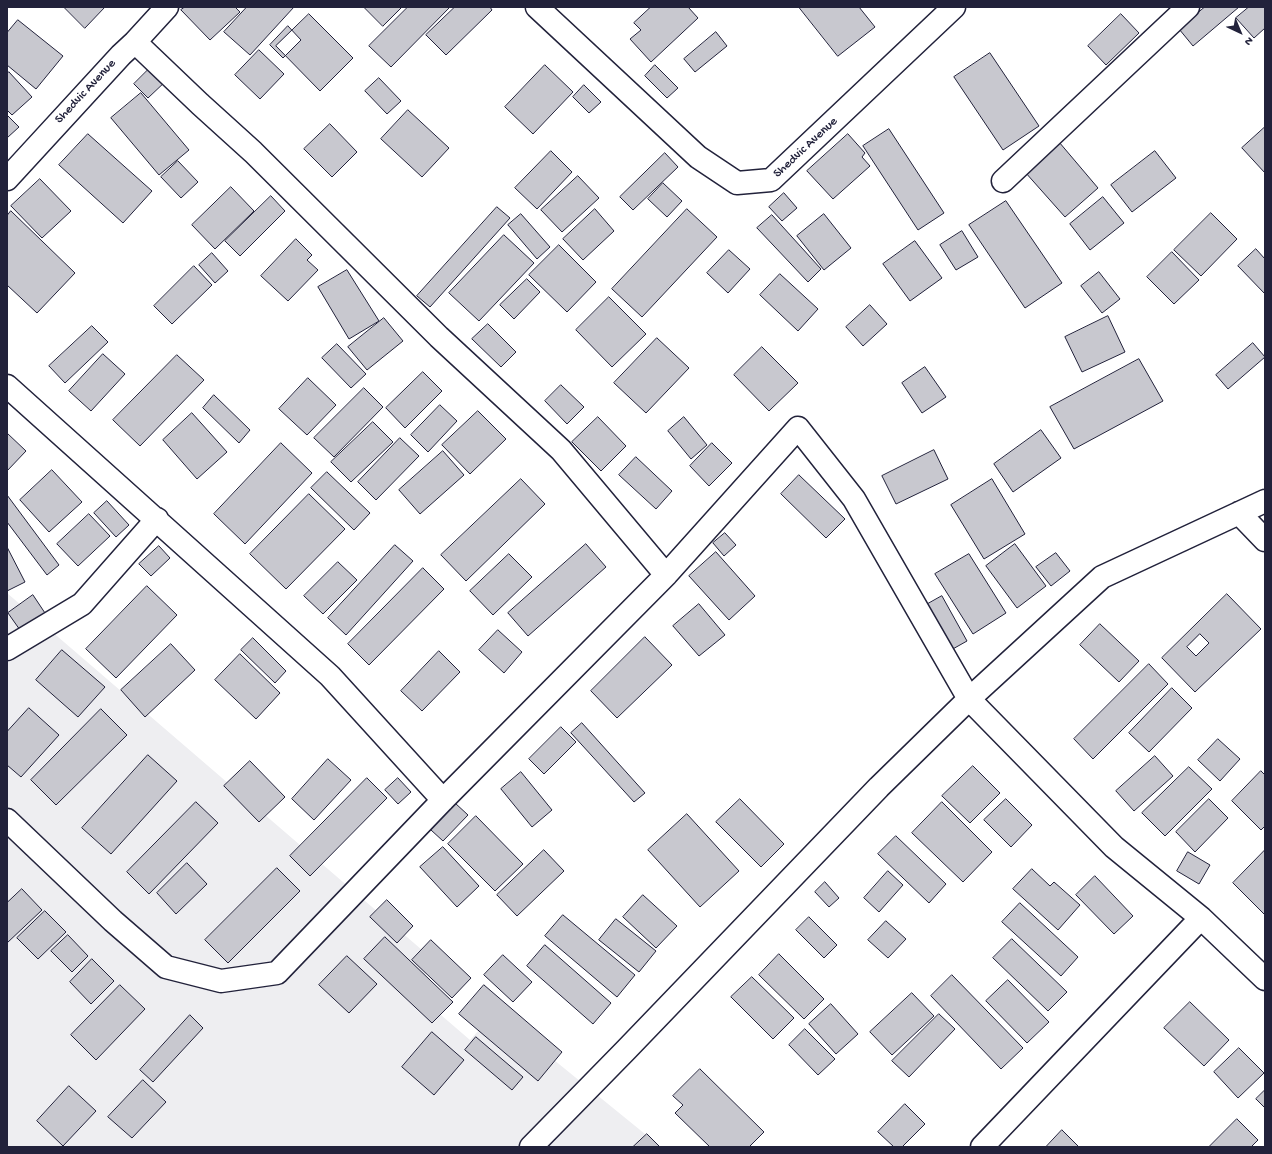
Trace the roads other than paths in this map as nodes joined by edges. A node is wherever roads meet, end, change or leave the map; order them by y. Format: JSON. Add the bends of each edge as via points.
{"nodes":[{"id":1,"x":167,"y":7,"type":"edge"},
{"id":2,"x":537,"y":7,"type":"edge"},
{"id":3,"x":954,"y":7,"type":"edge"},
{"id":4,"x":1188,"y":7,"type":"edge"},
{"id":5,"x":135,"y":42,"type":"junction"},
{"id":6,"x":7,"y":179,"type":"edge"},
{"id":7,"x":1003,"y":181,"type":"dead end"},
{"id":8,"x":7,"y":386,"type":"edge"},
{"id":9,"x":1265,"y":501,"type":"edge"},
{"id":10,"x":1239,"y":513,"type":"junction"},
{"id":11,"x":157,"y":519,"type":"junction"},
{"id":12,"x":1265,"y":540,"type":"edge"},
{"id":13,"x":666,"y":576,"type":"junction"},
{"id":14,"x":7,"y":648,"type":"edge"},
{"id":15,"x":969,"y":699,"type":"junction"},
{"id":16,"x":443,"y":800,"type":"junction"},
{"id":17,"x":7,"y":820,"type":"edge"},
{"id":18,"x":1201,"y":918,"type":"junction"},
{"id":19,"x":1265,"y":979,"type":"edge"},
{"id":20,"x":531,"y":1147,"type":"edge"},
{"id":21,"x":982,"y":1147,"type":"edge"}],
"edges":[{"from":1,"to":5,"type":"street","name":"Shedvic Avenue"},
{"from":2,"to":3,"type":"street","name":"Shedvic Avenue","via":[[698,157],[737,183],[771,180]]},
{"from":4,"to":7,"type":"street"},
{"from":5,"to":6,"type":"street","name":"Shedvic Avenue"},
{"from":5,"to":13,"type":"street","via":[[253,152],[439,337],[561,450]]},
{"from":8,"to":11,"type":"street"},
{"from":9,"to":10,"type":"street"},
{"from":10,"to":12,"type":"street"},
{"from":10,"to":15,"type":"street","via":[[1102,577]]},
{"from":11,"to":14,"type":"street","via":[[82,604]]},
{"from":11,"to":16,"type":"street","via":[[330,676]]},
{"from":13,"to":15,"type":"street","via":[[798,428],[854,499]]},
{"from":13,"to":16,"type":"street"},
{"from":15,"to":18,"type":"street","via":[[1114,847]]},
{"from":15,"to":20,"type":"street","via":[[879,787]]},
{"from":16,"to":17,"type":"street","via":[[276,973],[221,981],[166,967]]},
{"from":18,"to":19,"type":"street"},
{"from":18,"to":21,"type":"street"}]}
